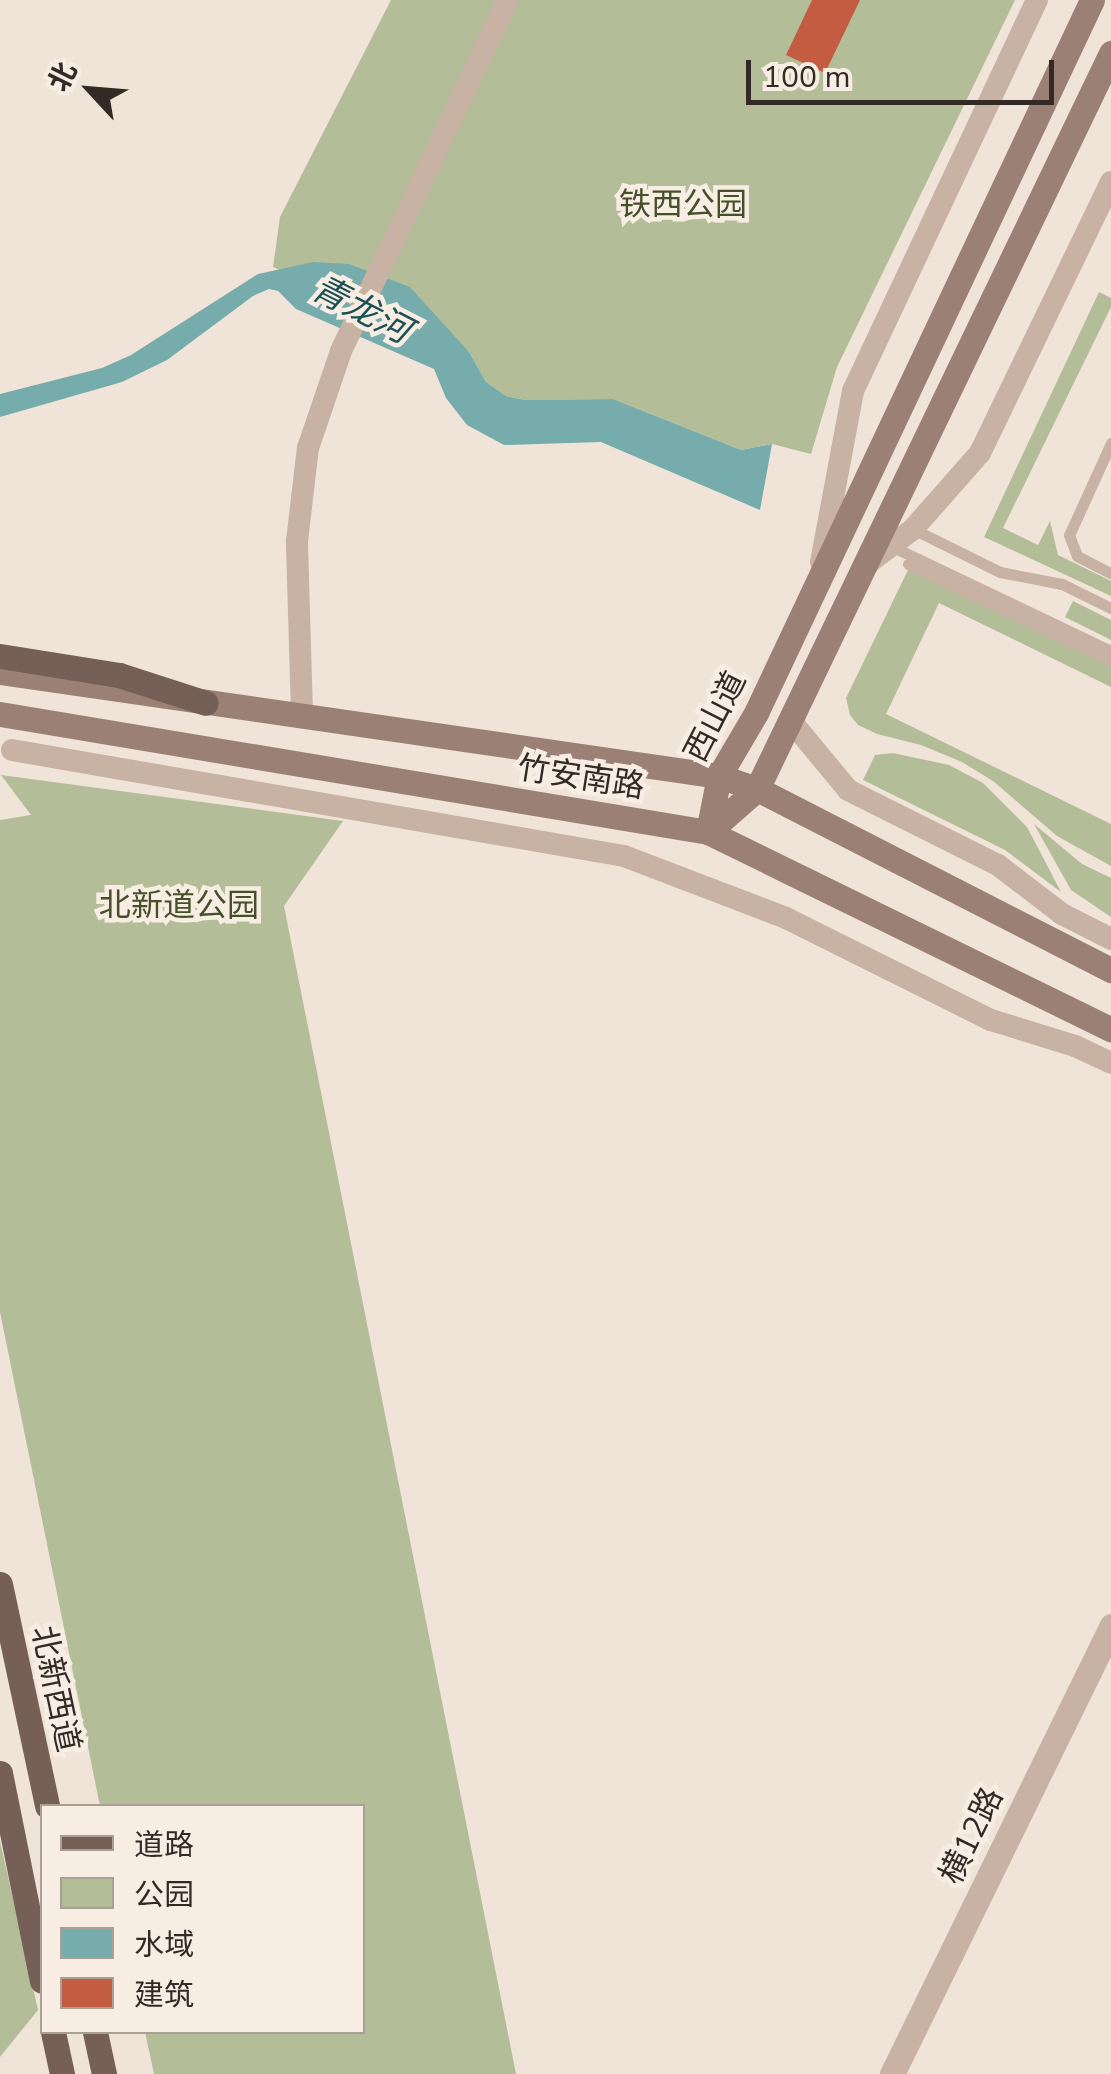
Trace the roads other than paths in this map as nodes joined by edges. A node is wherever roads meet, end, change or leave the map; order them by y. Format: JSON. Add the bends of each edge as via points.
{"nodes":[{"id":1,"x":508,"y":0,"type":"edge"},
{"id":2,"x":1037,"y":0,"type":"edge"},
{"id":3,"x":1092,"y":0,"type":"edge"},
{"id":4,"x":1111,"y":53,"type":"edge"},
{"id":5,"x":1111,"y":182,"type":"edge"},
{"id":6,"x":1111,"y":443,"type":"edge"},
{"id":7,"x":913,"y":529,"type":"junction"},
{"id":8,"x":900,"y":555,"type":"junction"},
{"id":9,"x":863,"y":567,"type":"junction"},
{"id":10,"x":1111,"y":572,"type":"edge"},
{"id":11,"x":817,"y":586,"type":"junction"},
{"id":12,"x":1111,"y":608,"type":"edge"},
{"id":13,"x":1111,"y":651,"type":"edge"},
{"id":14,"x":0,"y":656,"type":"edge"},
{"id":15,"x":1111,"y":661,"type":"edge"},
{"id":16,"x":0,"y":672,"type":"edge"},
{"id":17,"x":206,"y":703,"type":"junction"},
{"id":18,"x":302,"y":713,"type":"junction"},
{"id":19,"x":0,"y":714,"type":"edge"},
{"id":20,"x":792,"y":721,"type":"junction"},
{"id":21,"x":0,"y":726,"type":"edge"},
{"id":22,"x":66,"y":726,"type":"junction"},
{"id":23,"x":12,"y":750,"type":"dead end"},
{"id":24,"x":720,"y":776,"type":"junction"},
{"id":25,"x":757,"y":789,"type":"junction"},
{"id":26,"x":708,"y":832,"type":"junction"},
{"id":27,"x":1111,"y":939,"type":"edge"},
{"id":28,"x":1111,"y":970,"type":"edge"},
{"id":29,"x":1111,"y":1029,"type":"edge"},
{"id":30,"x":1111,"y":1063,"type":"edge"},
{"id":31,"x":0,"y":1584,"type":"edge"},
{"id":32,"x":1111,"y":1626,"type":"edge"},
{"id":33,"x":0,"y":1773,"type":"edge"},
{"id":34,"x":47,"y":1804,"type":"edge"},
{"id":35,"x":40,"y":1971,"type":"edge"},
{"id":36,"x":53,"y":2034,"type":"edge"},
{"id":37,"x":95,"y":2034,"type":"edge"},
{"id":38,"x":62,"y":2074,"type":"edge"},
{"id":39,"x":104,"y":2074,"type":"edge"},
{"id":40,"x":892,"y":2074,"type":"edge"}],
"edges":[{"from":1,"to":18,"type":"street","via":[[341,351],[308,448],[297,541]]},
{"from":2,"to":11,"type":"street","via":[[852,390]]},
{"from":3,"to":11,"type":"main road","name":"西山道"},
{"from":4,"to":9,"type":"main road","name":"西山道"},
{"from":5,"to":7,"type":"street","via":[[980,453]]},
{"from":6,"to":10,"type":"lane","via":[[1069,535],[1077,556]]},
{"from":7,"to":8,"type":"street"},
{"from":7,"to":12,"type":"lane","via":[[1000,572],[1062,584]]},
{"from":8,"to":9,"type":"street"},
{"from":8,"to":13,"type":"lane"},
{"from":8,"to":15,"type":"lane"},
{"from":9,"to":20,"type":"main road","name":"西山道"},
{"from":11,"to":24,"type":"main road","name":"西山道"},
{"from":14,"to":17,"type":"main road","via":[[119,675]]},
{"from":16,"to":17,"type":"main road","name":"竹安南路"},
{"from":17,"to":18,"type":"main road","name":"竹安南路"},
{"from":18,"to":24,"type":"main road","name":"竹安南路"},
{"from":19,"to":22,"type":"main road","name":"竹安南路"},
{"from":20,"to":25,"type":"main road","name":"西山道"},
{"from":20,"to":27,"type":"street","via":[[848,790],[998,866],[1062,914]]},
{"from":21,"to":22,"type":"main road"},
{"from":22,"to":26,"type":"main road","name":"竹安南路"},
{"from":23,"to":30,"type":"street","via":[[624,856],[786,918],[990,1020]]},
{"from":24,"to":25,"type":"main road","name":"竹安南路"},
{"from":24,"to":26,"type":"main road","name":"西山道"},
{"from":25,"to":26,"type":"main road","name":"西山道"},
{"from":25,"to":28,"type":"main road","name":"竹安南路"},
{"from":26,"to":29,"type":"main road","name":"竹安南路"},
{"from":31,"to":34,"type":"main road","name":"北新西道"},
{"from":32,"to":40,"type":"street","name":"横12路"},
{"from":33,"to":35,"type":"main road"},
{"from":36,"to":38,"type":"main road"},
{"from":37,"to":39,"type":"main road"}]}
